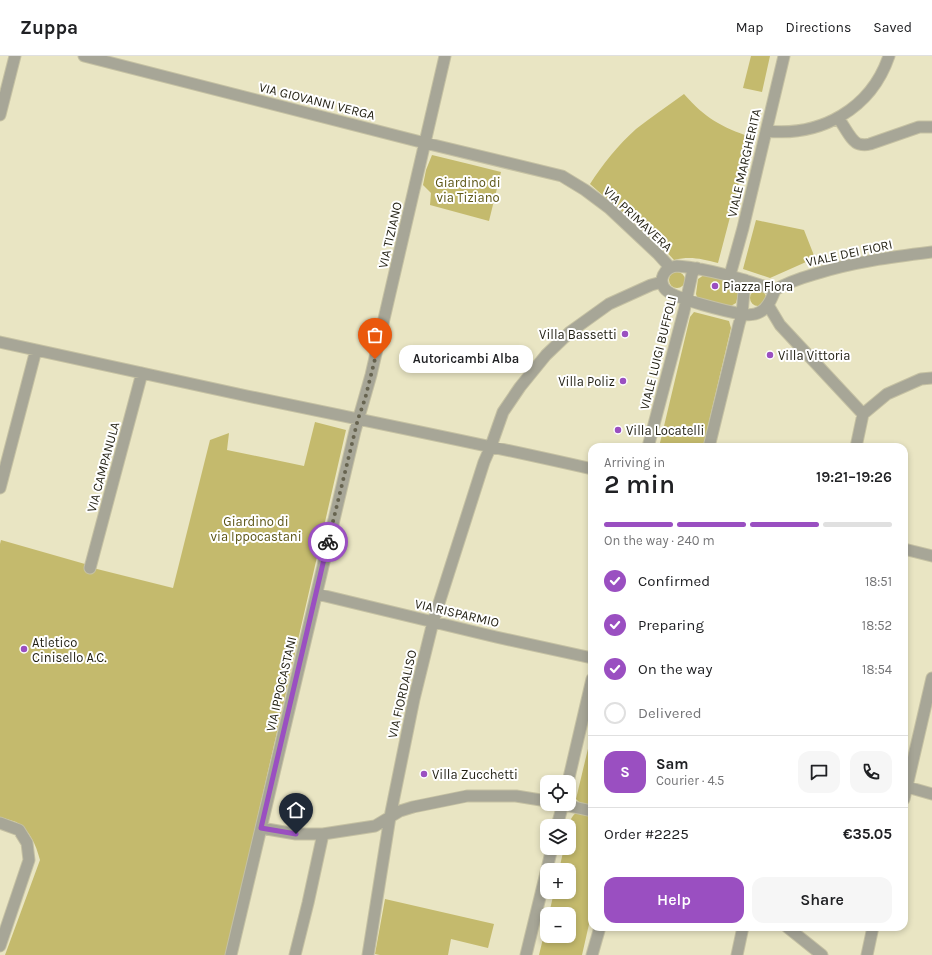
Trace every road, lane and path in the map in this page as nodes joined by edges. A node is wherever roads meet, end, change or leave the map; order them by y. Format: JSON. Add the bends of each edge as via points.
{"nodes":[{"id":1,"x":15,"y":56,"type":"edge"},
{"id":2,"x":84,"y":56,"type":"edge"},
{"id":3,"x":446,"y":56,"type":"edge"},
{"id":4,"x":784,"y":56,"type":"edge"},
{"id":5,"x":889,"y":56,"type":"edge"},
{"id":6,"x":0,"y":114,"type":"edge"},
{"id":7,"x":838,"y":118,"type":"junction"},
{"id":8,"x":932,"y":127,"type":"edge"},
{"id":9,"x":766,"y":131,"type":"junction"},
{"id":10,"x":425,"y":143,"type":"junction"},
{"id":11,"x":543,"y":171,"type":"joint"},
{"id":12,"x":932,"y":252,"type":"edge"},
{"id":13,"x":673,"y":267,"type":"junction"},
{"id":14,"x":697,"y":268,"type":"junction"},
{"id":15,"x":730,"y":275,"type":"junction"},
{"id":16,"x":745,"y":280,"type":"junction"},
{"id":17,"x":662,"y":282,"type":"junction"},
{"id":18,"x":775,"y":290,"type":"junction"},
{"id":19,"x":686,"y":299,"type":"junction"},
{"id":20,"x":768,"y":305,"type":"junction"},
{"id":21,"x":742,"y":314,"type":"junction"},
{"id":22,"x":0,"y":342,"type":"edge"},
{"id":23,"x":36,"y":350,"type":"junction"},
{"id":24,"x":142,"y":373,"type":"junction"},
{"id":25,"x":932,"y":378,"type":"edge"},
{"id":26,"x":863,"y":414,"type":"junction"},
{"id":27,"x":358,"y":419,"type":"junction"},
{"id":28,"x":649,"y":443,"type":"edge"},
{"id":29,"x":710,"y":443,"type":"edge"},
{"id":30,"x":857,"y":443,"type":"edge"},
{"id":31,"x":491,"y":446,"type":"junction"},
{"id":32,"x":588,"y":468,"type":"edge"},
{"id":33,"x":0,"y":488,"type":"edge"},
{"id":34,"x":908,"y":549,"type":"edge"},
{"id":35,"x":932,"y":556,"type":"edge"},
{"id":36,"x":90,"y":568,"type":"dead end"},
{"id":37,"x":316,"y":594,"type":"junction"},
{"id":38,"x":433,"y":622,"type":"junction"},
{"id":39,"x":588,"y":657,"type":"edge"},
{"id":40,"x":932,"y":678,"type":"edge"},
{"id":41,"x":588,"y":696,"type":"edge"},
{"id":42,"x":570,"y":775,"type":"edge"},
{"id":43,"x":908,"y":778,"type":"edge"},
{"id":44,"x":908,"y":791,"type":"edge"},
{"id":45,"x":932,"y":794,"type":"edge"},
{"id":46,"x":540,"y":800,"type":"edge"},
{"id":47,"x":576,"y":808,"type":"edge"},
{"id":48,"x":588,"y":811,"type":"edge"},
{"id":49,"x":390,"y":817,"type":"junction"},
{"id":50,"x":0,"y":823,"type":"edge"},
{"id":51,"x":261,"y":828,"type":"junction"},
{"id":52,"x":323,"y":834,"type":"junction"},
{"id":53,"x":550,"y":855,"type":"edge"},
{"id":54,"x":599,"y":931,"type":"edge"},
{"id":55,"x":742,"y":931,"type":"edge"},
{"id":56,"x":792,"y":931,"type":"edge"},
{"id":57,"x":872,"y":931,"type":"edge"},
{"id":58,"x":0,"y":946,"type":"edge"},
{"id":59,"x":231,"y":955,"type":"edge"},
{"id":60,"x":295,"y":955,"type":"edge"},
{"id":61,"x":368,"y":955,"type":"edge"},
{"id":62,"x":526,"y":955,"type":"edge"},
{"id":63,"x":592,"y":955,"type":"edge"},
{"id":64,"x":737,"y":955,"type":"edge"},
{"id":65,"x":822,"y":955,"type":"edge"},
{"id":66,"x":867,"y":955,"type":"edge"}],
"edges":[{"from":1,"to":6,"type":"street"},
{"from":2,"to":10,"type":"street","name":"VIA GIOVANNI VERGA"},
{"from":3,"to":10,"type":"street","name":"VIA TIZIANO"},
{"from":4,"to":9,"type":"street","name":"VIALE MARGHERITA"},
{"from":5,"to":7,"type":"street","via":[[871,90]]},
{"from":7,"to":8,"type":"street","via":[[856,142],[863,145],[919,127]]},
{"from":7,"to":9,"type":"street","via":[[803,131]]},
{"from":9,"to":15,"type":"street","name":"VIALE MARGHERITA"},
{"from":10,"to":11,"type":"street","name":"VIA GIOVANNI VERGA"},
{"from":10,"to":27,"type":"street","name":"VIA TIZIANO","via":[[371,375]]},
{"from":11,"to":13,"type":"street","name":"VIA PRIMAVERA","via":[[562,176],[585,190],[609,208]]},
{"from":12,"to":18,"type":"street","name":"VIALE DEI FIORI","via":[[830,269]]},
{"from":13,"to":14,"type":"street"},
{"from":13,"to":17,"type":"street","via":[[666,270]]},
{"from":14,"to":15,"type":"street"},
{"from":14,"to":19,"type":"street","name":"VIALE LUIGI BUFFOLI","via":[[692,274]]},
{"from":15,"to":16,"type":"street"},
{"from":16,"to":18,"type":"street"},
{"from":16,"to":21,"type":"street"},
{"from":17,"to":19,"type":"street","via":[[669,292]]},
{"from":17,"to":31,"type":"street","name":"VIA FIORDALISO","via":[[609,304],[570,332],[546,355],[503,412]]},
{"from":18,"to":20,"type":"street"},
{"from":19,"to":21,"type":"street"},
{"from":19,"to":28,"type":"street","name":"VIALE LUIGI BUFFOLI"},
{"from":20,"to":21,"type":"street","via":[[759,313]]},
{"from":20,"to":26,"type":"street","via":[[780,325]]},
{"from":21,"to":29,"type":"street"},
{"from":22,"to":23,"type":"street"},
{"from":23,"to":24,"type":"street"},
{"from":23,"to":33,"type":"street"},
{"from":24,"to":27,"type":"street"},
{"from":24,"to":36,"type":"street","name":"VIA CAMPANULA"},
{"from":25,"to":26,"type":"street","via":[[921,379],[887,394]]},
{"from":26,"to":30,"type":"street"},
{"from":27,"to":31,"type":"street"},
{"from":27,"to":37,"type":"street","name":"VIA IPPOCASTANI"},
{"from":31,"to":32,"type":"street"},
{"from":31,"to":38,"type":"street","name":"VIA FIORDALISO"},
{"from":34,"to":35,"type":"street"},
{"from":37,"to":38,"type":"street","name":"VIA RISPARMIO"},
{"from":37,"to":51,"type":"street","name":"VIA IPPOCASTANI"},
{"from":38,"to":39,"type":"street","name":"VIA RISPARMIO"},
{"from":38,"to":49,"type":"street","name":"VIA FIORDALISO"},
{"from":40,"to":43,"type":"street"},
{"from":41,"to":42,"type":"street"},
{"from":44,"to":45,"type":"street"},
{"from":46,"to":49,"type":"street","via":[[516,796],[466,796],[413,807]]},
{"from":47,"to":48,"type":"street"},
{"from":49,"to":52,"type":"street","via":[[375,826]]},
{"from":49,"to":61,"type":"street","name":"VIA FIORDALISO"},
{"from":50,"to":58,"type":"street","via":[[19,830],[27,843],[29,860]]},
{"from":51,"to":52,"type":"street","via":[[296,834]]},
{"from":51,"to":59,"type":"street","name":"VIA IPPOCASTANI"},
{"from":52,"to":60,"type":"street"},
{"from":53,"to":62,"type":"street"},
{"from":54,"to":63,"type":"street"},
{"from":55,"to":64,"type":"street"},
{"from":56,"to":65,"type":"street"},
{"from":57,"to":66,"type":"street"}]}
